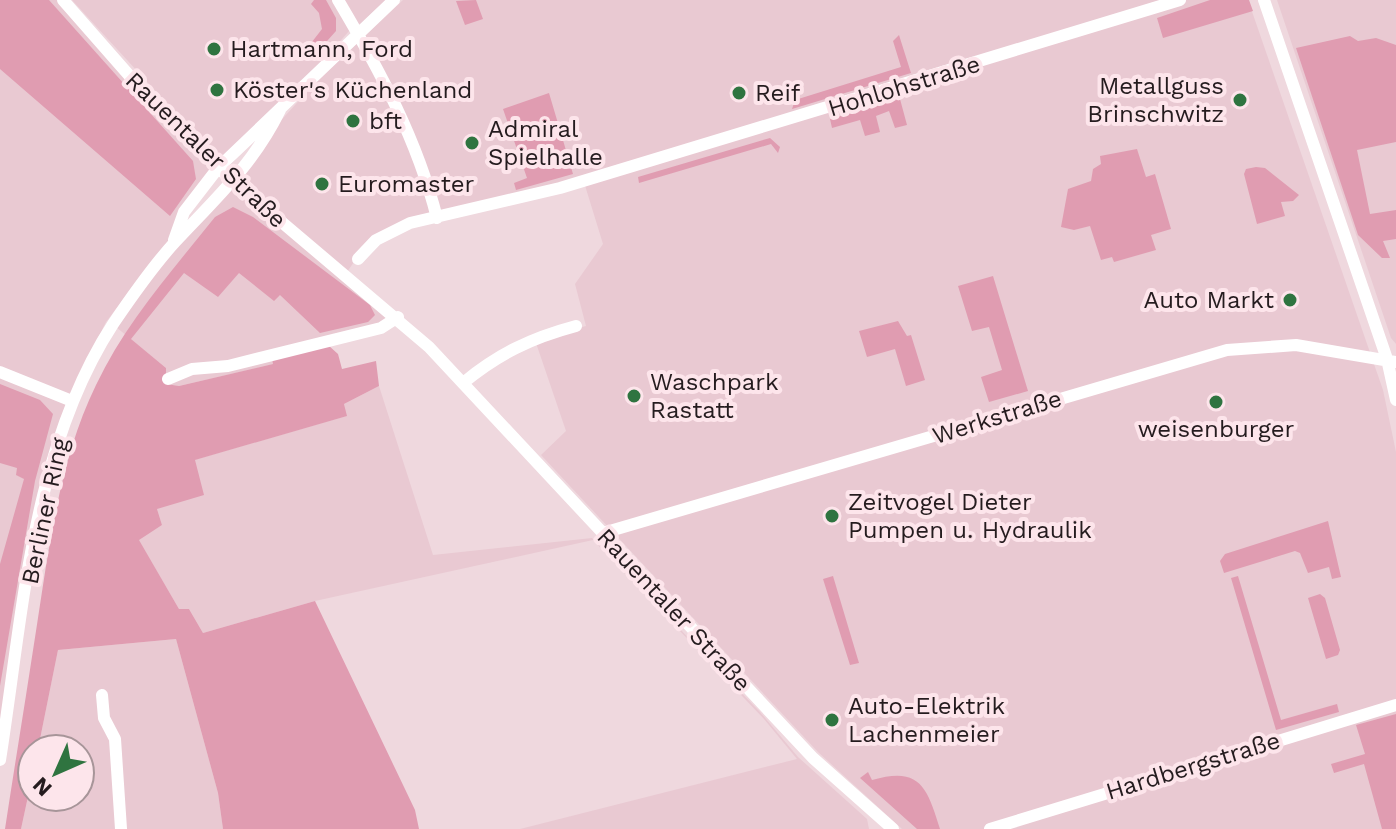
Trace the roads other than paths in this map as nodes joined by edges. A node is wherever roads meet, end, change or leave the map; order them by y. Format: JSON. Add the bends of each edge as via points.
{"nodes":[{"id":1,"x":63,"y":0,"type":"edge"},
{"id":2,"x":338,"y":0,"type":"edge"},
{"id":3,"x":394,"y":0,"type":"edge"},
{"id":4,"x":1180,"y":0,"type":"edge"},
{"id":5,"x":1264,"y":0,"type":"edge"},
{"id":6,"x":357,"y":33,"type":"junction"},
{"id":7,"x":280,"y":110,"type":"junction"},
{"id":8,"x":218,"y":168,"type":"junction"},
{"id":9,"x":233,"y":182,"type":"junction"},
{"id":10,"x":437,"y":218,"type":"junction"},
{"id":11,"x":173,"y":244,"type":"junction"},
{"id":12,"x":358,"y":259,"type":"dead end"},
{"id":13,"x":398,"y":317,"type":"junction"},
{"id":14,"x":576,"y":326,"type":"dead end"},
{"id":15,"x":1392,"y":360,"type":"edge"},
{"id":16,"x":0,"y":372,"type":"edge"},
{"id":17,"x":168,"y":379,"type":"dead end"},
{"id":18,"x":463,"y":383,"type":"junction"},
{"id":19,"x":1396,"y":400,"type":"edge"},
{"id":20,"x":72,"y":401,"type":"junction"},
{"id":21,"x":603,"y":533,"type":"junction"},
{"id":22,"x":102,"y":695,"type":"dead end"},
{"id":23,"x":1396,"y":705,"type":"edge"},
{"id":24,"x":0,"y":760,"type":"edge"},
{"id":25,"x":121,"y":829,"type":"edge"},
{"id":26,"x":893,"y":829,"type":"edge"},
{"id":27,"x":990,"y":829,"type":"edge"}],
"edges":[{"from":1,"to":8,"type":"street","name":"Rauentaler Straße"},
{"from":2,"to":6,"type":"street"},
{"from":3,"to":6,"type":"street","name":"Berliner Ring"},
{"from":4,"to":10,"type":"street","name":"Hohlohstraße","via":[[560,188]]},
{"from":5,"to":15,"type":"street"},
{"from":6,"to":7,"type":"street","name":"Berliner Ring"},
{"from":6,"to":10,"type":"street","via":[[407,129]]},
{"from":7,"to":8,"type":"street","name":"Berliner Ring"},
{"from":7,"to":9,"type":"street","name":"Berliner Ring"},
{"from":8,"to":9,"type":"street","name":"Rauentaler Straße"},
{"from":8,"to":11,"type":"street","name":"Berliner Ring","via":[[184,212]]},
{"from":9,"to":11,"type":"street","name":"Berliner Ring"},
{"from":9,"to":13,"type":"street","name":"Rauentaler Straße"},
{"from":10,"to":12,"type":"street","name":"Hohlohstraße","via":[[388,231]]},
{"from":11,"to":20,"type":"street","name":"Berliner Ring","via":[[107,334]]},
{"from":13,"to":17,"type":"street","via":[[381,328],[228,366],[192,369]]},
{"from":13,"to":18,"type":"street","name":"Rauentaler Straße"},
{"from":14,"to":18,"type":"street","via":[[511,348]]},
{"from":15,"to":19,"type":"street"},
{"from":15,"to":21,"type":"street","name":"Werkstraße","via":[[1296,345],[1227,350]]},
{"from":16,"to":20,"type":"street"},
{"from":18,"to":21,"type":"street","name":"Rauentaler Straße"},
{"from":20,"to":24,"type":"street","name":"Berliner Ring","via":[[47,475]]},
{"from":21,"to":26,"type":"street","name":"Rauentaler Straße","via":[[813,758]]},
{"from":22,"to":25,"type":"street","via":[[104,718],[115,739]]},
{"from":23,"to":27,"type":"street","name":"Hardbergstraße"}]}
